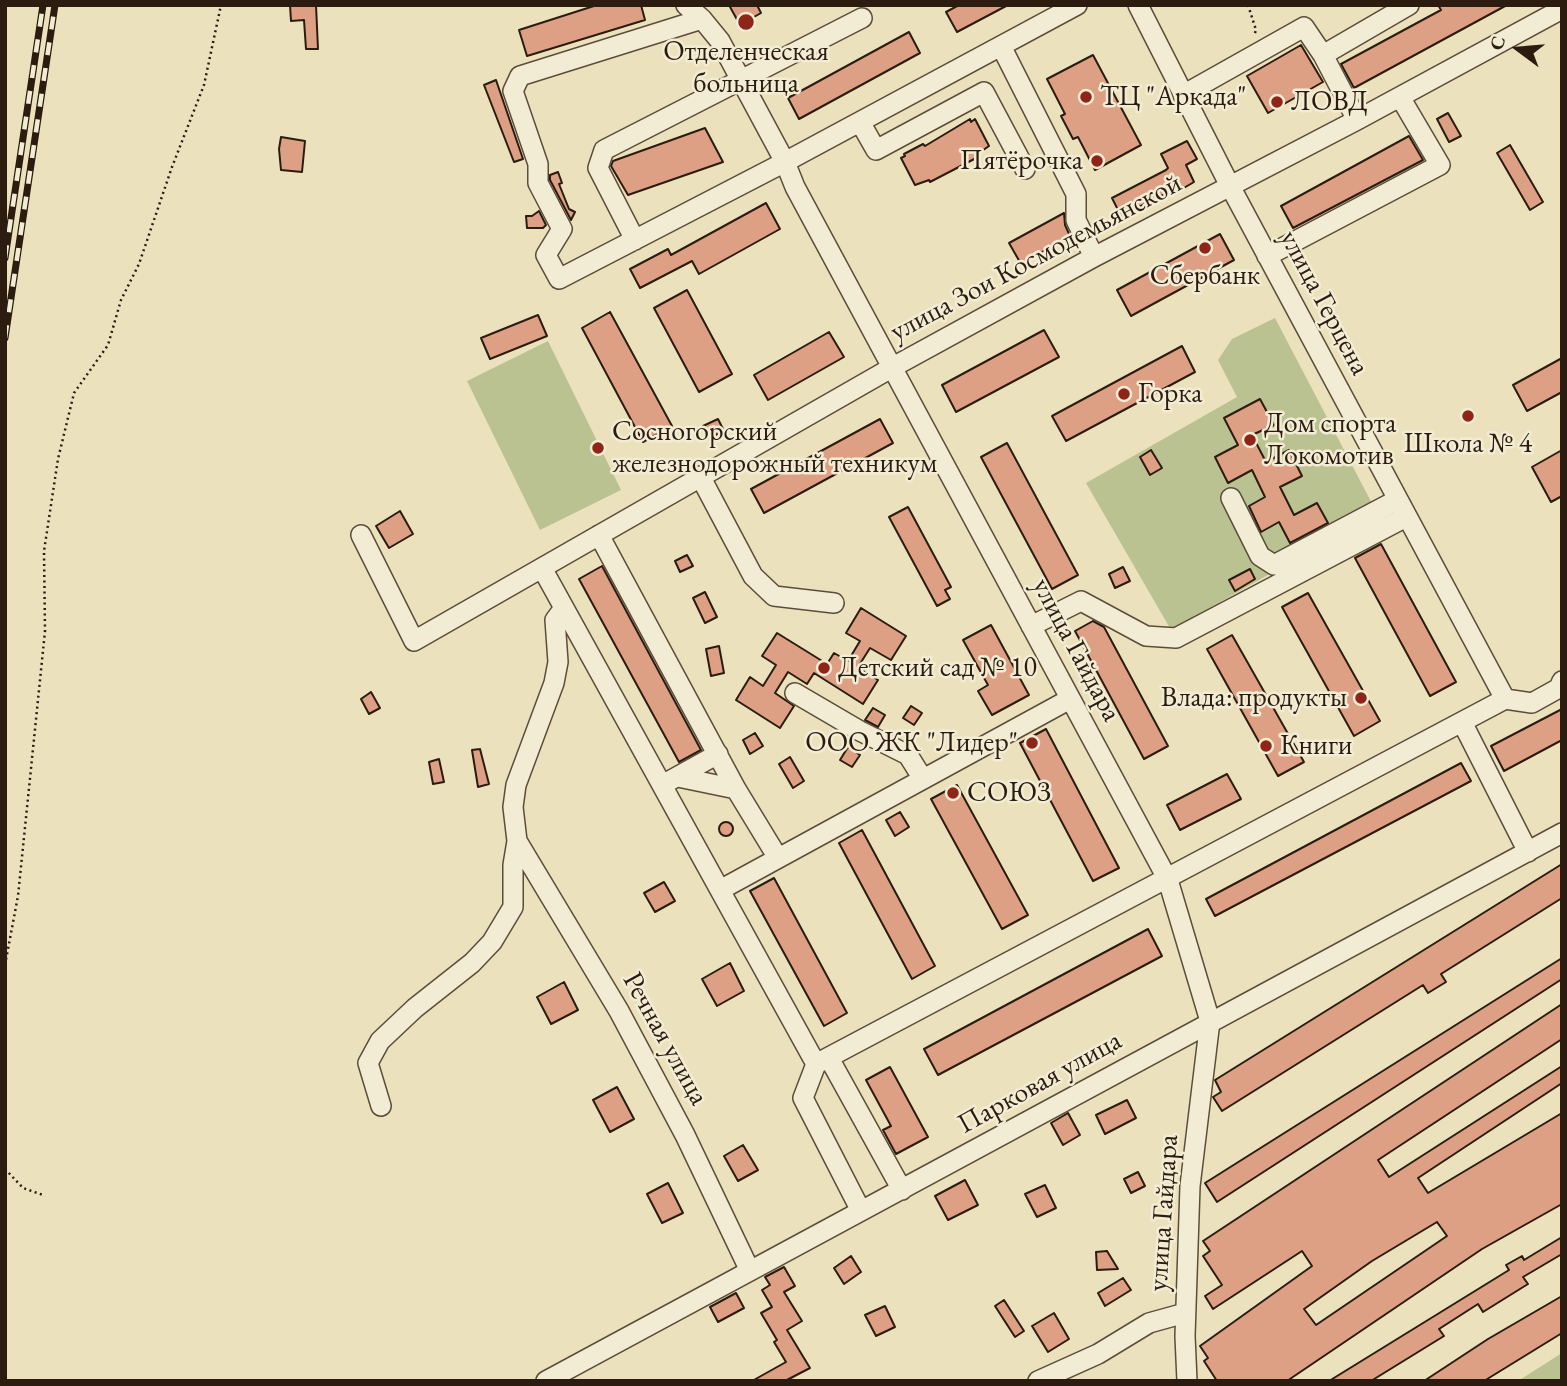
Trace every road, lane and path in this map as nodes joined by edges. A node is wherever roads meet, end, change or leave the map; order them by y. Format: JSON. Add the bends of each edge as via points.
{"nodes":[{"id":1,"x":221,"y":5,"type":"edge"},
{"id":2,"x":686,"y":5,"type":"edge"},
{"id":3,"x":1077,"y":5,"type":"edge"},
{"id":4,"x":1138,"y":5,"type":"edge"},
{"id":5,"x":1248,"y":5,"type":"edge"},
{"id":6,"x":1409,"y":5,"type":"edge"},
{"id":7,"x":1562,"y":9,"type":"edge"},
{"id":8,"x":862,"y":18,"type":"dead end"},
{"id":9,"x":702,"y":19,"type":"junction"},
{"id":10,"x":1001,"y":46,"type":"junction"},
{"id":11,"x":1323,"y":55,"type":"junction"},
{"id":12,"x":1249,"y":58,"type":"junction"},
{"id":13,"x":741,"y":80,"type":"junction"},
{"id":14,"x":1183,"y":95,"type":"junction"},
{"id":15,"x":1400,"y":97,"type":"junction"},
{"id":16,"x":1357,"y":120,"type":"junction"},
{"id":17,"x":860,"y":122,"type":"junction"},
{"id":18,"x":785,"y":162,"type":"junction"},
{"id":19,"x":1025,"y":169,"type":"dead end"},
{"id":20,"x":1230,"y":186,"type":"junction"},
{"id":21,"x":635,"y":240,"type":"junction"},
{"id":22,"x":1267,"y":256,"type":"junction"},
{"id":23,"x":1094,"y":257,"type":"junction"},
{"id":24,"x":894,"y":367,"type":"junction"},
{"id":25,"x":700,"y":476,"type":"junction"},
{"id":26,"x":1231,"y":498,"type":"dead end"},
{"id":27,"x":1401,"y":508,"type":"junction"},
{"id":28,"x":361,"y":535,"type":"dead end"},
{"id":29,"x":599,"y":535,"type":"junction"},
{"id":30,"x":542,"y":568,"type":"junction"},
{"id":31,"x":834,"y":603,"type":"dead end"},
{"id":32,"x":564,"y":608,"type":"junction"},
{"id":33,"x":1031,"y":626,"type":"junction"},
{"id":34,"x":1562,"y":681,"type":"edge"},
{"id":35,"x":794,"y":693,"type":"dead end"},
{"id":36,"x":1070,"y":699,"type":"junction"},
{"id":37,"x":1505,"y":699,"type":"junction"},
{"id":38,"x":1462,"y":722,"type":"junction"},
{"id":39,"x":718,"y":754,"type":"junction"},
{"id":40,"x":923,"y":779,"type":"junction"},
{"id":41,"x":670,"y":781,"type":"junction"},
{"id":42,"x":736,"y":789,"type":"junction"},
{"id":43,"x":1562,"y":833,"type":"edge"},
{"id":44,"x":517,"y":841,"type":"junction"},
{"id":45,"x":1528,"y":852,"type":"junction"},
{"id":46,"x":778,"y":858,"type":"junction"},
{"id":47,"x":1168,"y":880,"type":"junction"},
{"id":48,"x":720,"y":890,"type":"junction"},
{"id":49,"x":5,"y":965,"type":"edge"},
{"id":50,"x":1210,"y":1021,"type":"junction"},
{"id":51,"x":822,"y":1061,"type":"junction"},
{"id":52,"x":382,"y":1106,"type":"dead end"},
{"id":53,"x":5,"y":1170,"type":"edge"},
{"id":54,"x":902,"y":1190,"type":"junction"},
{"id":55,"x":43,"y":1195,"type":"dead end"},
{"id":56,"x":861,"y":1211,"type":"junction"},
{"id":57,"x":750,"y":1271,"type":"junction"},
{"id":58,"x":1185,"y":1313,"type":"junction"},
{"id":59,"x":546,"y":1381,"type":"edge"},
{"id":60,"x":1038,"y":1381,"type":"edge"},
{"id":61,"x":1186,"y":1381,"type":"edge"}],
"edges":[{"from":1,"to":49,"type":"path","via":[[204,85],[108,345],[74,393],[58,459],[44,551],[45,631],[18,896]]},
{"from":2,"to":9,"type":"street","name":"улица Гайдара"},
{"from":3,"to":10,"type":"street"},
{"from":4,"to":14,"type":"street","name":"улица Герцена"},
{"from":5,"to":12,"type":"path","via":[[1256,30]]},
{"from":6,"to":11,"type":"street"},
{"from":7,"to":15,"type":"street","name":"улица Зои Космодемьянской"},
{"from":8,"to":13,"type":"street"},
{"from":9,"to":13,"type":"street","name":"улица Гайдара"},
{"from":9,"to":21,"type":"street","via":[[520,76],[513,91],[538,164],[538,183],[562,229],[546,255],[559,278]]},
{"from":10,"to":17,"type":"street"},
{"from":10,"to":23,"type":"street","via":[[1076,194],[1076,220]]},
{"from":11,"to":12,"type":"street","via":[[1304,27]]},
{"from":11,"to":16,"type":"street"},
{"from":12,"to":14,"type":"street"},
{"from":13,"to":18,"type":"street","name":"улица Гайдара"},
{"from":13,"to":21,"type":"street","via":[[604,150],[598,168]]},
{"from":14,"to":20,"type":"street","name":"улица Герцена"},
{"from":15,"to":16,"type":"street","name":"улица Зои Космодемьянской"},
{"from":15,"to":22,"type":"street","via":[[1440,166]]},
{"from":16,"to":20,"type":"street","name":"улица Зои Космодемьянской"},
{"from":17,"to":18,"type":"street"},
{"from":17,"to":19,"type":"street","via":[[876,150],[984,92]]},
{"from":18,"to":21,"type":"street"},
{"from":18,"to":24,"type":"street","name":"улица Гайдара"},
{"from":20,"to":22,"type":"street","name":"улица Герцена"},
{"from":20,"to":23,"type":"street","name":"улица Зои Космодемьянской"},
{"from":22,"to":27,"type":"street","name":"улица Герцена"},
{"from":23,"to":24,"type":"street","name":"улица Зои Космодемьянской"},
{"from":24,"to":25,"type":"street","name":"улица Зои Космодемьянской"},
{"from":24,"to":33,"type":"street","name":"улица Гайдара"},
{"from":25,"to":29,"type":"street","name":"улица Зои Космодемьянской"},
{"from":25,"to":31,"type":"street","via":[[753,576],[774,596]]},
{"from":26,"to":27,"type":"street","via":[[1259,556],[1274,565]]},
{"from":27,"to":33,"type":"street","via":[[1176,638],[1146,635],[1081,601]]},
{"from":27,"to":37,"type":"street","name":"улица Герцена"},
{"from":28,"to":30,"type":"street","name":"улица Зои Космодемьянской","via":[[414,641]]},
{"from":29,"to":30,"type":"street","name":"улица Зои Космодемьянской"},
{"from":29,"to":39,"type":"street"},
{"from":30,"to":32,"type":"street"},
{"from":32,"to":41,"type":"street"},
{"from":32,"to":44,"type":"street","via":[[555,620],[558,662],[554,683],[516,785]]},
{"from":33,"to":36,"type":"street","name":"улица Гайдара"},
{"from":34,"to":37,"type":"street","via":[[1559,688],[1532,703]]},
{"from":35,"to":40,"type":"street","via":[[908,755]]},
{"from":36,"to":40,"type":"street"},
{"from":36,"to":47,"type":"street","name":"улица Гайдара"},
{"from":37,"to":38,"type":"street"},
{"from":38,"to":45,"type":"street"},
{"from":38,"to":47,"type":"street"},
{"from":39,"to":41,"type":"street"},
{"from":39,"to":42,"type":"street"},
{"from":40,"to":46,"type":"street"},
{"from":41,"to":42,"type":"street"},
{"from":41,"to":48,"type":"street"},
{"from":42,"to":46,"type":"street"},
{"from":43,"to":45,"type":"street","name":"Парковая улица"},
{"from":44,"to":52,"type":"street","via":[[513,907],[492,942],[380,1041],[368,1063]]},
{"from":44,"to":57,"type":"street","name":"Речная улица","via":[[619,1011]]},
{"from":45,"to":50,"type":"street","name":"Парковая улица"},
{"from":46,"to":48,"type":"street"},
{"from":47,"to":50,"type":"street","name":"улица Гайдара"},
{"from":47,"to":51,"type":"street"},
{"from":48,"to":51,"type":"street"},
{"from":50,"to":54,"type":"street","name":"Парковая улица"},
{"from":50,"to":58,"type":"street","name":"улица Гайдара","via":[[1190,1186]]},
{"from":51,"to":54,"type":"street"},
{"from":51,"to":56,"type":"street","via":[[803,1098]]},
{"from":53,"to":55,"type":"path","via":[[23,1188]]},
{"from":54,"to":56,"type":"street","name":"Парковая улица"},
{"from":56,"to":57,"type":"street","name":"Парковая улица"},
{"from":57,"to":59,"type":"street","name":"Парковая улица"},
{"from":58,"to":60,"type":"street","via":[[1149,1323],[1098,1354]]},
{"from":58,"to":61,"type":"street","name":"улица Гайдара"}]}
